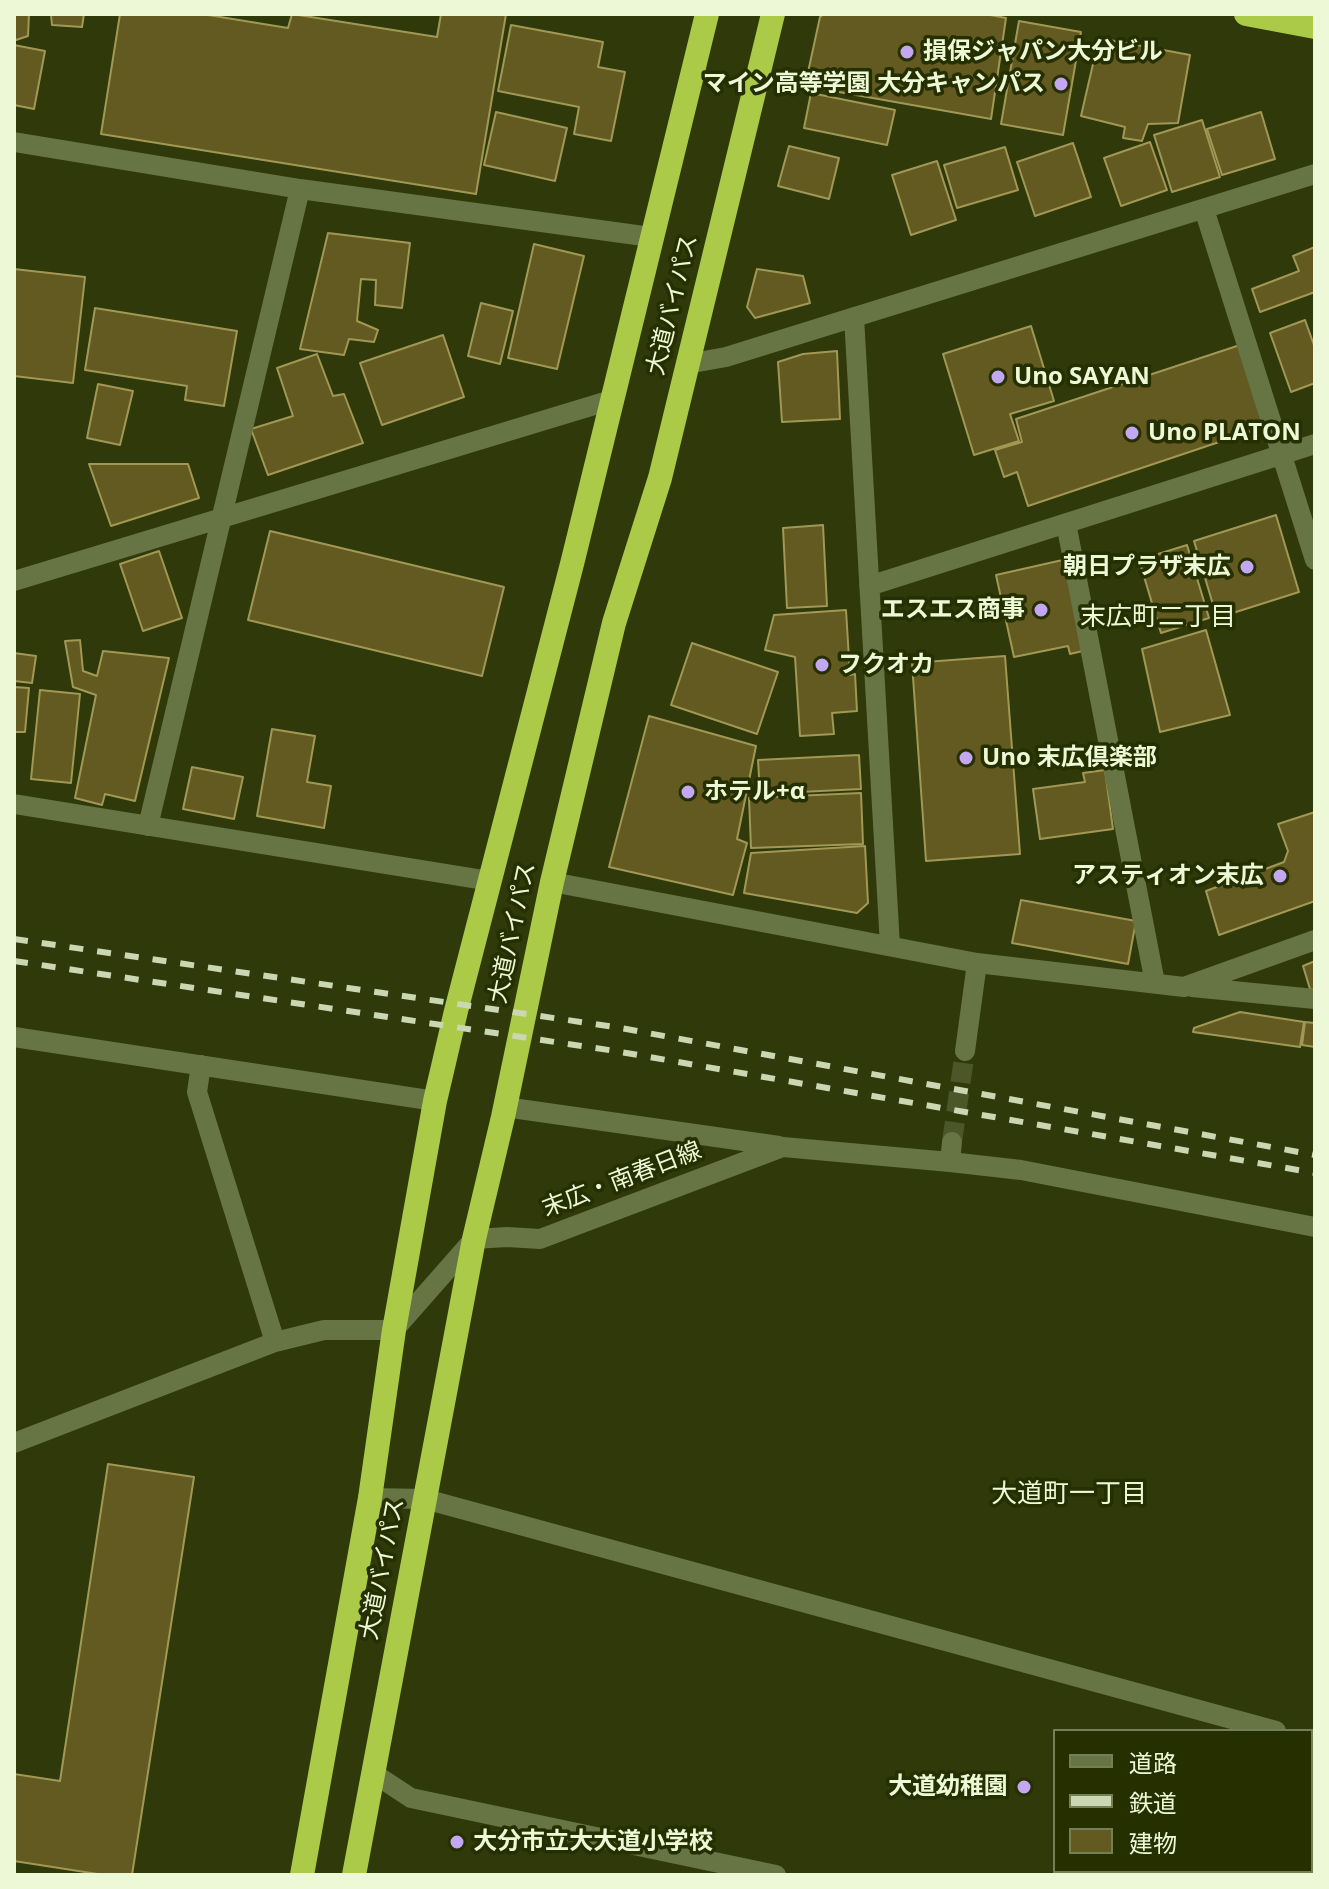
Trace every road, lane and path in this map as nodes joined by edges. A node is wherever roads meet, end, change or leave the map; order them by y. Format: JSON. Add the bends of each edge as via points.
{"nodes":[{"id":1,"x":707,"y":14,"type":"edge"},
{"id":2,"x":773,"y":14,"type":"edge"},
{"id":3,"x":1246,"y":14,"type":"edge"},
{"id":4,"x":1315,"y":27,"type":"edge"},
{"id":5,"x":14,"y":142,"type":"edge"},
{"id":6,"x":1315,"y":174,"type":"edge"},
{"id":7,"x":300,"y":189,"type":"junction"},
{"id":8,"x":1204,"y":209,"type":"junction"},
{"id":9,"x":651,"y":237,"type":"junction"},
{"id":10,"x":854,"y":317,"type":"junction"},
{"id":11,"x":687,"y":364,"type":"junction"},
{"id":12,"x":611,"y":400,"type":"junction"},
{"id":13,"x":1315,"y":444,"type":"edge"},
{"id":14,"x":1281,"y":455,"type":"junction"},
{"id":15,"x":222,"y":517,"type":"junction"},
{"id":16,"x":1066,"y":523,"type":"junction"},
{"id":17,"x":1315,"y":560,"type":"edge"},
{"id":18,"x":14,"y":581,"type":"edge"},
{"id":19,"x":869,"y":586,"type":"junction"},
{"id":20,"x":14,"y":804,"type":"edge"},
{"id":21,"x":148,"y":826,"type":"junction"},
{"id":22,"x":490,"y":881,"type":"junction"},
{"id":23,"x":552,"y":882,"type":"junction"},
{"id":24,"x":1315,"y":940,"type":"edge"},
{"id":25,"x":890,"y":946,"type":"junction"},
{"id":26,"x":977,"y":963,"type":"junction"},
{"id":27,"x":1155,"y":983,"type":"junction"},
{"id":28,"x":1184,"y":987,"type":"junction"},
{"id":29,"x":1315,"y":999,"type":"edge"},
{"id":30,"x":14,"y":1037,"type":"edge"},
{"id":31,"x":965,"y":1051,"type":"tunnel mouth"},
{"id":32,"x":201,"y":1065,"type":"junction"},
{"id":33,"x":435,"y":1101,"type":"junction"},
{"id":34,"x":505,"y":1107,"type":"junction"},
{"id":35,"x":783,"y":1147,"type":"junction"},
{"id":36,"x":1315,"y":1227,"type":"edge"},
{"id":37,"x":474,"y":1239,"type":"junction"},
{"id":38,"x":394,"y":1330,"type":"junction"},
{"id":39,"x":275,"y":1342,"type":"junction"},
{"id":40,"x":14,"y":1443,"type":"edge"},
{"id":41,"x":370,"y":1498,"type":"junction"},
{"id":42,"x":425,"y":1499,"type":"junction"},
{"id":43,"x":1269,"y":1729,"type":"edge"},
{"id":44,"x":373,"y":1773,"type":"junction"},
{"id":45,"x":302,"y":1875,"type":"edge"},
{"id":46,"x":354,"y":1875,"type":"edge"},
{"id":47,"x":776,"y":1875,"type":"edge"}],
"edges":[{"from":1,"to":9,"type":"highway","name":"大道バイパス"},
{"from":2,"to":11,"type":"highway","name":"大道バイパス"},
{"from":3,"to":4,"type":"highway"},
{"from":5,"to":7,"type":"street"},
{"from":6,"to":8,"type":"street"},
{"from":7,"to":9,"type":"street"},
{"from":7,"to":15,"type":"street"},
{"from":8,"to":10,"type":"street"},
{"from":8,"to":14,"type":"street"},
{"from":9,"to":12,"type":"highway","name":"大道バイパス"},
{"from":10,"to":11,"type":"street"},
{"from":10,"to":19,"type":"street"},
{"from":11,"to":23,"type":"highway","name":"大道バイパス","via":[[660,478],[614,623]]},
{"from":12,"to":15,"type":"street"},
{"from":12,"to":22,"type":"highway","name":"大道バイパス"},
{"from":13,"to":14,"type":"street"},
{"from":14,"to":16,"type":"street"},
{"from":14,"to":17,"type":"street"},
{"from":15,"to":18,"type":"street"},
{"from":15,"to":21,"type":"street"},
{"from":16,"to":19,"type":"street"},
{"from":16,"to":27,"type":"street"},
{"from":19,"to":25,"type":"street"},
{"from":20,"to":21,"type":"street"},
{"from":21,"to":22,"type":"street"},
{"from":22,"to":33,"type":"highway","name":"大道バイパス"},
{"from":23,"to":25,"type":"street"},
{"from":23,"to":34,"type":"highway","name":"大道バイパス"},
{"from":24,"to":28,"type":"street"},
{"from":25,"to":26,"type":"street"},
{"from":26,"to":27,"type":"street"},
{"from":26,"to":31,"type":"street"},
{"from":27,"to":28,"type":"street"},
{"from":28,"to":29,"type":"street"},
{"from":30,"to":32,"type":"street"},
{"from":32,"to":33,"type":"street"},
{"from":32,"to":39,"type":"street","via":[[197,1092]]},
{"from":33,"to":38,"type":"highway","name":"大道バイパス"},
{"from":34,"to":35,"type":"street"},
{"from":34,"to":37,"type":"highway","name":"大道バイパス"},
{"from":35,"to":36,"type":"street","name":"末広・南春日線","via":[[951,1152]]},
{"from":35,"to":37,"type":"street","name":"末広・南春日線","via":[[540,1239]]},
{"from":37,"to":38,"type":"street"},
{"from":37,"to":42,"type":"highway","name":"大道バイパス"},
{"from":38,"to":39,"type":"street","via":[[324,1330]]},
{"from":38,"to":41,"type":"highway","name":"大道バイパス"},
{"from":39,"to":40,"type":"street"},
{"from":41,"to":42,"type":"street"},
{"from":41,"to":45,"type":"highway","name":"大道バイパス"},
{"from":42,"to":43,"type":"street"},
{"from":42,"to":44,"type":"highway","name":"大道バイパス"},
{"from":44,"to":46,"type":"highway","name":"大道バイパス"},
{"from":44,"to":47,"type":"street","via":[[411,1798]]}]}
